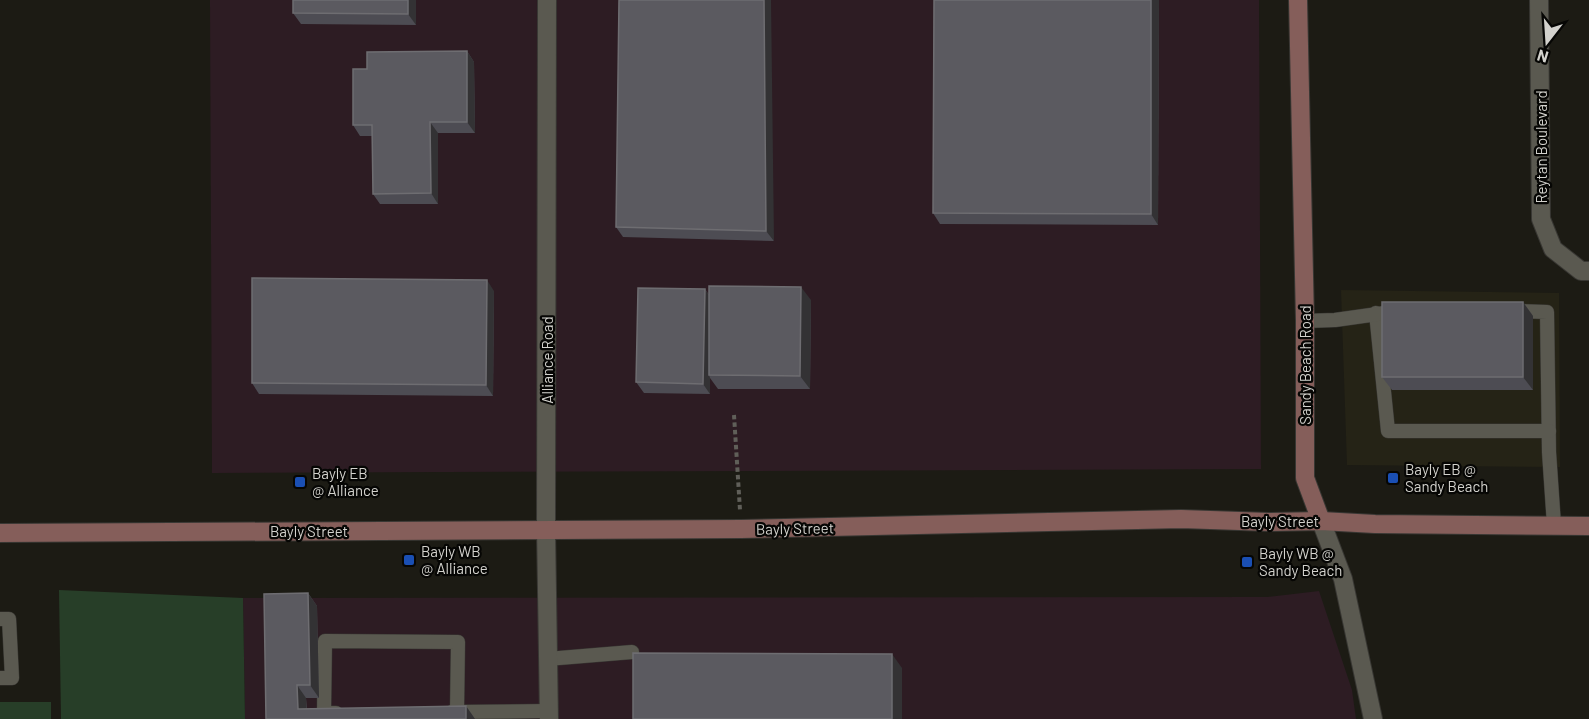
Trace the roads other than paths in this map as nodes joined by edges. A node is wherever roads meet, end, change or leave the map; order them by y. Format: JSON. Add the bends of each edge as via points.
{"nodes":[{"id":1,"x":547,"y":0,"type":"edge"},
{"id":2,"x":1298,"y":0,"type":"edge"},
{"id":3,"x":1539,"y":0,"type":"edge"},
{"id":4,"x":1589,"y":271,"type":"edge"},
{"id":5,"x":1414,"y":310,"type":"edge"},
{"id":6,"x":1503,"y":311,"type":"edge"},
{"id":7,"x":1376,"y":313,"type":"junction"},
{"id":8,"x":1305,"y":321,"type":"junction"},
{"id":9,"x":1549,"y":431,"type":"junction"},
{"id":10,"x":1321,"y":521,"type":"junction"},
{"id":11,"x":1554,"y":525,"type":"junction"},
{"id":12,"x":1589,"y":526,"type":"edge"},
{"id":13,"x":546,"y":529,"type":"junction"},
{"id":14,"x":0,"y":533,"type":"edge"},
{"id":15,"x":0,"y":619,"type":"edge"},
{"id":16,"x":632,"y":652,"type":"edge"},
{"id":17,"x":547,"y":659,"type":"junction"},
{"id":18,"x":0,"y":678,"type":"edge"},
{"id":19,"x":434,"y":712,"type":"edge"},
{"id":20,"x":456,"y":712,"type":"junction"},
{"id":21,"x":346,"y":713,"type":"edge"},
{"id":22,"x":549,"y":715,"type":"edge"},
{"id":23,"x":482,"y":716,"type":"edge"},
{"id":24,"x":1373,"y":719,"type":"edge"}],
"edges":[{"from":1,"to":13,"type":"street","name":"Alliance Road"},
{"from":2,"to":8,"type":"main road","name":"Sandy Beach Road"},
{"from":3,"to":4,"type":"street","name":"Reytan Boulevard","via":[[1541,219],[1553,249],[1581,271]]},
{"from":5,"to":7,"type":"lane"},
{"from":6,"to":9,"type":"lane","via":[[1547,312]]},
{"from":7,"to":8,"type":"lane"},
{"from":7,"to":9,"type":"lane","via":[[1388,431]]},
{"from":8,"to":10,"type":"main road","name":"Sandy Beach Road","via":[[1305,478]]},
{"from":9,"to":11,"type":"lane"},
{"from":10,"to":11,"type":"main road","name":"Bayly Street"},
{"from":10,"to":13,"type":"main road","name":"Bayly Street","via":[[1181,519],[741,529]]},
{"from":10,"to":24,"type":"street","name":"Sandy Beach Road","via":[[1343,579]]},
{"from":11,"to":12,"type":"main road","name":"Bayly Street"},
{"from":13,"to":14,"type":"main road","name":"Bayly Street"},
{"from":13,"to":17,"type":"street","name":"Alliance Road"},
{"from":15,"to":18,"type":"lane","via":[[9,618],[12,678]]},
{"from":16,"to":17,"type":"lane"},
{"from":17,"to":22,"type":"street","name":"Alliance Road"},
{"from":19,"to":20,"type":"lane"},
{"from":20,"to":21,"type":"lane","via":[[458,642],[325,641],[324,713]]},
{"from":20,"to":23,"type":"lane"},
{"from":22,"to":23,"type":"lane"}]}
